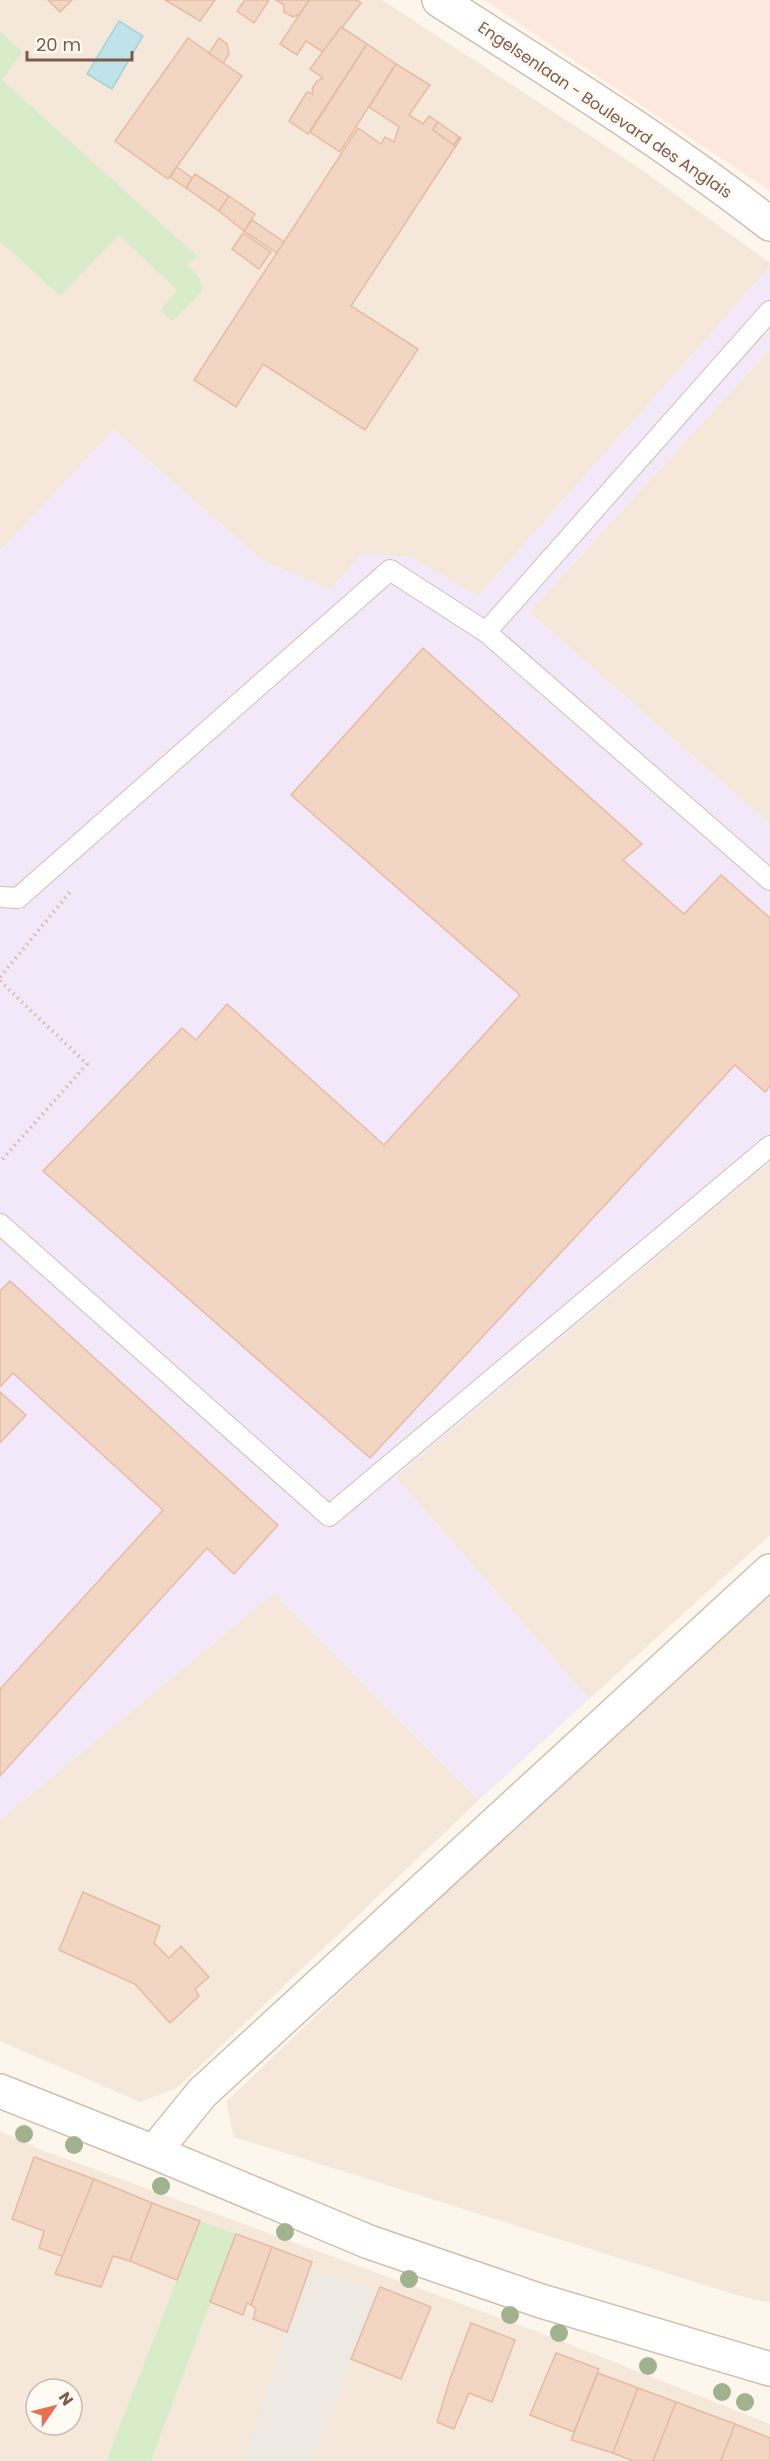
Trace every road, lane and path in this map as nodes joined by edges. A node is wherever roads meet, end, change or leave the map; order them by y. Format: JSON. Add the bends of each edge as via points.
{"nodes":[{"id":1,"x":439,"y":0,"type":"edge"},
{"id":2,"x":770,"y":224,"type":"edge"},
{"id":3,"x":770,"y":311,"type":"edge"},
{"id":4,"x":486,"y":632,"type":"junction"},
{"id":5,"x":770,"y":880,"type":"edge"},
{"id":6,"x":76,"y":886,"type":"dead end"},
{"id":7,"x":0,"y":897,"type":"edge"},
{"id":8,"x":0,"y":979,"type":"edge"},
{"id":9,"x":770,"y":1146,"type":"edge"},
{"id":10,"x":0,"y":1162,"type":"edge"},
{"id":11,"x":0,"y":1224,"type":"edge"},
{"id":12,"x":770,"y":1571,"type":"edge"},
{"id":13,"x":0,"y":2091,"type":"edge"},
{"id":14,"x":154,"y":2152,"type":"junction"},
{"id":15,"x":770,"y":2369,"type":"edge"}],
"edges":[{"from":1,"to":2,"type":"street","name":"Engelsenlaan - Boulevard des Anglais","via":[[724,188]]},
{"from":3,"to":4,"type":"lane"},
{"from":4,"to":5,"type":"lane"},
{"from":4,"to":7,"type":"lane","via":[[390,570],[18,898]]},
{"from":6,"to":8,"type":"path"},
{"from":8,"to":10,"type":"path","via":[[87,1064]]},
{"from":9,"to":11,"type":"lane","via":[[329,1516]]},
{"from":12,"to":14,"type":"street","via":[[202,2093]]},
{"from":13,"to":14,"type":"street"},
{"from":14,"to":15,"type":"street","via":[[369,2242],[542,2301]]}]}
